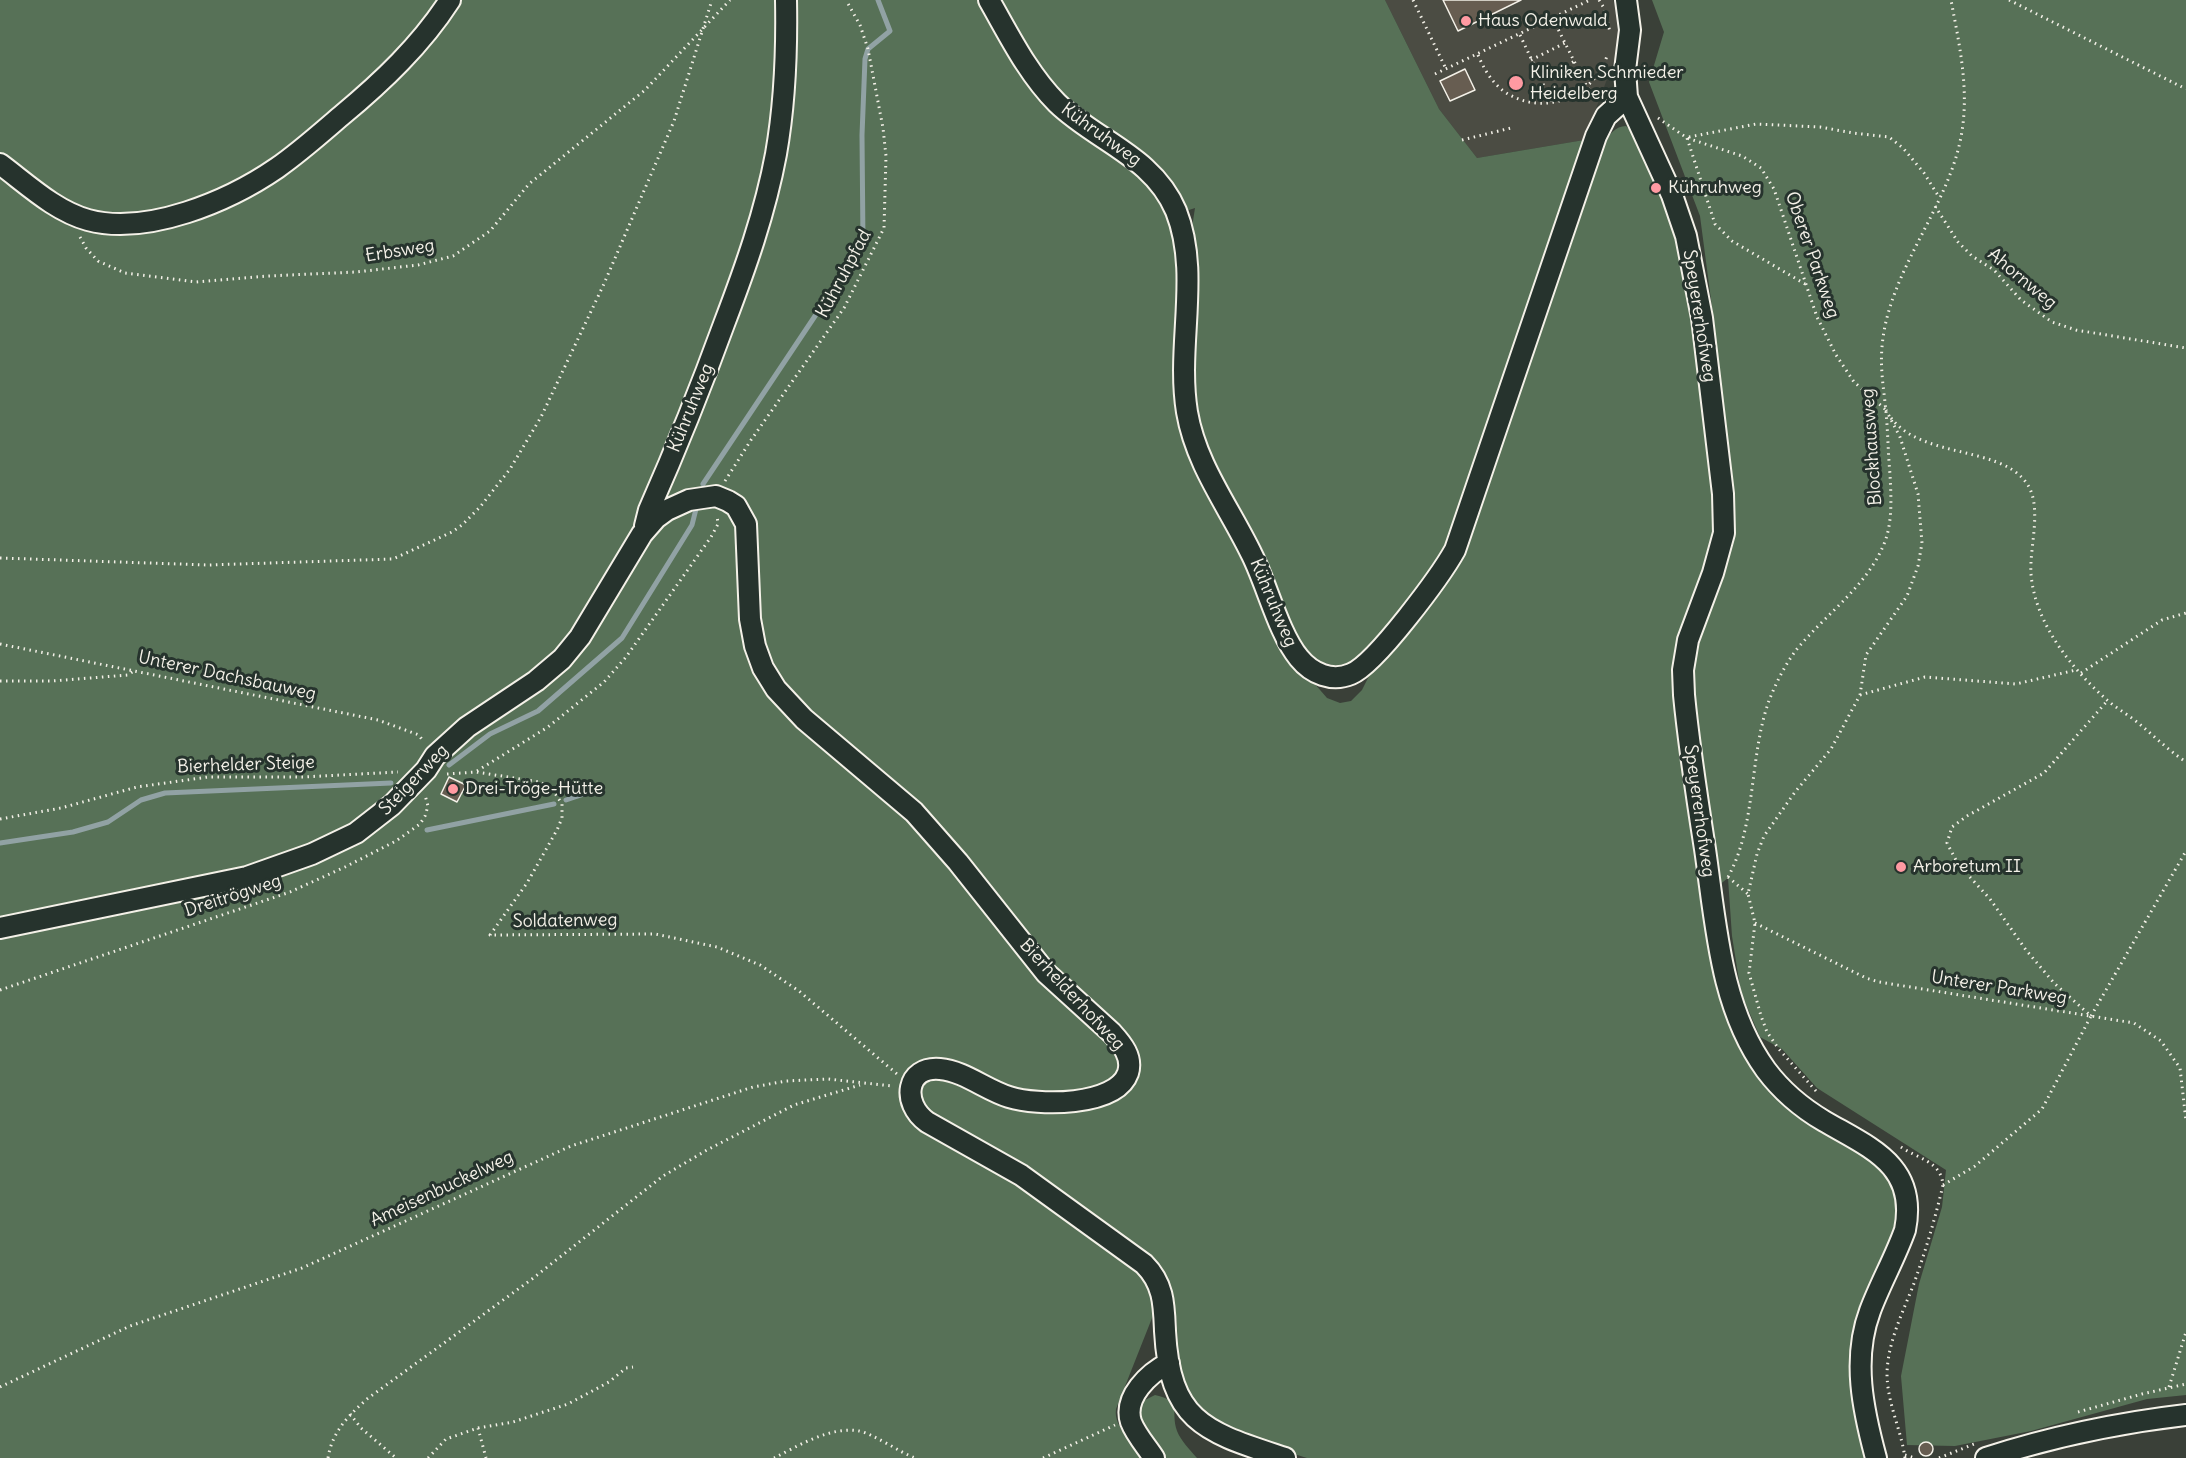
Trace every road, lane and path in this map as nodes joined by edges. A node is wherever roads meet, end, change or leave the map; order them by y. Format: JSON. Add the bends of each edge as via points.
{"nodes":[{"id":1,"x":450,"y":0,"type":"edge"},
{"id":2,"x":712,"y":0,"type":"edge"},
{"id":3,"x":730,"y":0,"type":"edge"},
{"id":4,"x":786,"y":0,"type":"edge"},
{"id":5,"x":846,"y":0,"type":"edge"},
{"id":6,"x":989,"y":0,"type":"edge"},
{"id":7,"x":1413,"y":0,"type":"edge"},
{"id":8,"x":1590,"y":0,"type":"edge"},
{"id":9,"x":1599,"y":0,"type":"edge"},
{"id":10,"x":1626,"y":0,"type":"edge"},
{"id":11,"x":1951,"y":0,"type":"edge"},
{"id":12,"x":2010,"y":0,"type":"edge"},
{"id":13,"x":1553,"y":19,"type":"junction"},
{"id":14,"x":705,"y":26,"type":"junction"},
{"id":15,"x":1520,"y":35,"type":"junction"},
{"id":16,"x":1610,"y":36,"type":"dead end"},
{"id":17,"x":1565,"y":43,"type":"junction"},
{"id":18,"x":1609,"y":50,"type":"dead end"},
{"id":19,"x":1478,"y":55,"type":"junction"},
{"id":20,"x":1531,"y":60,"type":"junction"},
{"id":21,"x":1575,"y":62,"type":"junction"},
{"id":22,"x":1446,"y":69,"type":"junction"},
{"id":23,"x":1435,"y":74,"type":"dead end"},
{"id":24,"x":1540,"y":79,"type":"junction"},
{"id":25,"x":1587,"y":87,"type":"junction"},
{"id":26,"x":2186,"y":89,"type":"edge"},
{"id":27,"x":1627,"y":97,"type":"junction"},
{"id":28,"x":1552,"y":102,"type":"junction"},
{"id":29,"x":1611,"y":111,"type":"junction"},
{"id":30,"x":1511,"y":128,"type":"dead end"},
{"id":31,"x":1687,"y":138,"type":"junction"},
{"id":32,"x":1462,"y":140,"type":"dead end"},
{"id":33,"x":0,"y":164,"type":"edge"},
{"id":34,"x":1939,"y":197,"type":"junction"},
{"id":35,"x":1935,"y":206,"type":"junction"},
{"id":36,"x":87,"y":220,"type":"junction"},
{"id":37,"x":1807,"y":285,"type":"junction"},
{"id":38,"x":2186,"y":348,"type":"edge"},
{"id":39,"x":1886,"y":410,"type":"junction"},
{"id":40,"x":716,"y":496,"type":"junction"},
{"id":41,"x":642,"y":534,"type":"junction"},
{"id":42,"x":0,"y":558,"type":"edge"},
{"id":43,"x":2186,"y":613,"type":"edge"},
{"id":44,"x":0,"y":644,"type":"edge"},
{"id":45,"x":2076,"y":669,"type":"junction"},
{"id":46,"x":135,"y":670,"type":"junction"},
{"id":47,"x":2081,"y":673,"type":"junction"},
{"id":48,"x":0,"y":681,"type":"edge"},
{"id":49,"x":1860,"y":695,"type":"junction"},
{"id":50,"x":2108,"y":700,"type":"junction"},
{"id":51,"x":2186,"y":762,"type":"edge"},
{"id":52,"x":425,"y":770,"type":"junction"},
{"id":53,"x":476,"y":772,"type":"junction"},
{"id":54,"x":0,"y":819,"type":"edge"},
{"id":55,"x":2186,"y":851,"type":"edge"},
{"id":56,"x":1728,"y":877,"type":"junction"},
{"id":57,"x":1711,"y":891,"type":"junction"},
{"id":58,"x":1748,"y":894,"type":"junction"},
{"id":59,"x":1755,"y":923,"type":"junction"},
{"id":60,"x":0,"y":928,"type":"edge"},
{"id":61,"x":0,"y":990,"type":"edge"},
{"id":62,"x":2091,"y":1016,"type":"junction"},
{"id":63,"x":896,"y":1073,"type":"dead end"},
{"id":64,"x":862,"y":1084,"type":"junction"},
{"id":65,"x":911,"y":1087,"type":"junction"},
{"id":66,"x":1819,"y":1094,"type":"dead end"},
{"id":67,"x":2186,"y":1121,"type":"edge"},
{"id":68,"x":1895,"y":1143,"type":"dead end"},
{"id":69,"x":1943,"y":1185,"type":"junction"},
{"id":70,"x":2186,"y":1332,"type":"edge"},
{"id":71,"x":1169,"y":1363,"type":"junction"},
{"id":72,"x":633,"y":1367,"type":"dead end"},
{"id":73,"x":0,"y":1387,"type":"edge"},
{"id":74,"x":2169,"y":1388,"type":"dead end"},
{"id":75,"x":350,"y":1414,"type":"junction"},
{"id":76,"x":2186,"y":1415,"type":"edge"},
{"id":77,"x":1130,"y":1417,"type":"junction"},
{"id":78,"x":478,"y":1428,"type":"junction"},
{"id":79,"x":1905,"y":1456,"type":"edge"},
{"id":80,"x":328,"y":1458,"type":"edge"},
{"id":81,"x":396,"y":1458,"type":"edge"},
{"id":82,"x":428,"y":1458,"type":"edge"},
{"id":83,"x":486,"y":1458,"type":"edge"},
{"id":84,"x":774,"y":1458,"type":"edge"},
{"id":85,"x":915,"y":1458,"type":"edge"},
{"id":86,"x":1043,"y":1458,"type":"edge"},
{"id":87,"x":1154,"y":1458,"type":"edge"},
{"id":88,"x":1285,"y":1458,"type":"edge"},
{"id":89,"x":1876,"y":1458,"type":"edge"},
{"id":90,"x":1915,"y":1458,"type":"edge"},
{"id":91,"x":1986,"y":1458,"type":"edge"}],
"edges":[{"from":1,"to":36,"type":"street","via":[[386,77],[275,169],[220,198],[175,215],[133,223]]},
{"from":2,"to":14,"type":"path"},
{"from":3,"to":14,"type":"path","name":"Erbsweg"},
{"from":4,"to":41,"type":"street","name":"Kühruhweg","via":[[784,98],[762,214],[732,305]]},
{"from":5,"to":40,"type":"path","name":"Kühruhpfad","via":[[868,49],[883,128],[884,228],[844,308]]},
{"from":6,"to":29,"type":"street","name":"Kühruhweg","via":[[1049,95],[1149,171],[1172,202],[1188,263],[1184,380],[1194,439],[1212,482],[1252,554],[1292,649],[1311,670],[1326,676],[1345,676],[1364,666],[1425,595],[1455,550],[1596,136]]},
{"from":7,"to":22,"type":"path"},
{"from":8,"to":13,"type":"path"},
{"from":9,"to":16,"type":"path"},
{"from":10,"to":27,"type":"street","via":[[1630,30],[1625,70]]},
{"from":11,"to":34,"type":"path","name":"Blockhausweg","via":[[1961,53],[1964,107],[1954,161]]},
{"from":12,"to":26,"type":"path"},
{"from":13,"to":15,"type":"path"},
{"from":13,"to":17,"type":"path"},
{"from":14,"to":36,"type":"path","name":"Erbsweg","via":[[645,90],[529,184],[490,231],[453,256],[418,266],[196,282],[125,273],[98,261],[79,236]]},
{"from":14,"to":42,"type":"path","via":[[674,121],[542,417],[510,469],[462,525],[393,559],[208,565]]},
{"from":15,"to":19,"type":"path"},
{"from":15,"to":20,"type":"path"},
{"from":17,"to":20,"type":"path"},
{"from":17,"to":21,"type":"path"},
{"from":18,"to":25,"type":"path"},
{"from":19,"to":22,"type":"path"},
{"from":19,"to":28,"type":"path","via":[[1487,74],[1503,91],[1525,101]]},
{"from":20,"to":24,"type":"path"},
{"from":21,"to":24,"type":"path"},
{"from":21,"to":25,"type":"path"},
{"from":22,"to":23,"type":"path"},
{"from":24,"to":28,"type":"path"},
{"from":25,"to":28,"type":"path"},
{"from":25,"to":29,"type":"path"},
{"from":27,"to":29,"type":"street","name":"Kühruhweg"},
{"from":27,"to":57,"type":"street","name":"Speyererhofweg","via":[[1672,195],[1686,236],[1702,318],[1721,465],[1724,533],[1691,630],[1683,670]]},
{"from":30,"to":32,"type":"path"},
{"from":31,"to":34,"type":"path","via":[[1756,123],[1889,137],[1904,148]]},
{"from":31,"to":37,"type":"path","via":[[1715,225],[1732,241]]},
{"from":31,"to":37,"type":"path","name":"Oberer Parkweg","via":[[1742,156],[1761,168],[1782,208]]},
{"from":33,"to":36,"type":"street","via":[[49,201]]},
{"from":34,"to":35,"type":"path","name":"Blockhausweg"},
{"from":35,"to":38,"type":"path","name":"Ahornweg","via":[[1958,242],[1994,270],[2021,300],[2052,322],[2076,330]]},
{"from":35,"to":39,"type":"path","name":"Blockhausweg","via":[[1904,270],[1885,323],[1880,372]]},
{"from":37,"to":39,"type":"path","name":"Oberer Parkweg","via":[[1817,317],[1845,370]]},
{"from":39,"to":45,"type":"path","name":"Oberer Parkweg","via":[[1895,423],[1914,436],[2005,466],[2025,481],[2034,500],[2030,564],[2033,589],[2044,621]]},
{"from":39,"to":49,"type":"path","via":[[1900,437],[1918,494],[1922,543],[1907,596],[1866,655]]},
{"from":39,"to":56,"type":"path","name":"Blockhausweg","via":[[1891,497],[1885,542],[1868,572],[1797,650],[1770,698],[1740,850]]},
{"from":40,"to":41,"type":"street","via":[[678,504],[660,514]]},
{"from":40,"to":53,"type":"path","via":[[717,524],[711,537],[626,657],[577,704]]},
{"from":40,"to":65,"type":"street","name":"Bierhelderhofweg","via":[[736,506],[746,524],[750,619],[763,668],[776,689],[804,719],[914,812],[1046,973],[1120,1042],[1129,1062],[1125,1078],[1115,1090],[1072,1101],[1017,1099],[943,1069],[924,1072]]},
{"from":41,"to":52,"type":"street","name":"Steigerweg","via":[[580,637],[562,659],[467,727]]},
{"from":43,"to":47,"type":"path","via":[[2162,620]]},
{"from":44,"to":46,"type":"path","name":"Unterer Dachsbauweg"},
{"from":45,"to":47,"type":"path","name":"Oberer Parkweg"},
{"from":45,"to":49,"type":"path","via":[[2016,684],[1924,677]]},
{"from":46,"to":48,"type":"path","via":[[128,675]]},
{"from":46,"to":52,"type":"path","name":"Unterer Dachsbauweg","via":[[378,720],[419,735]]},
{"from":47,"to":50,"type":"path","name":"Oberer Parkweg"},
{"from":49,"to":58,"type":"path","via":[[1831,749],[1764,836]]},
{"from":50,"to":51,"type":"path","name":"Oberer Parkweg"},
{"from":50,"to":62,"type":"path","via":[[2044,773],[1967,816],[1952,827],[1947,843],[1958,864],[1990,899],[2026,950],[2054,983]]},
{"from":52,"to":53,"type":"path","name":"Soldatenweg","via":[[450,774]]},
{"from":52,"to":54,"type":"path","name":"Bierhelder Steige","via":[[314,777],[208,777],[137,787],[61,808]]},
{"from":52,"to":60,"type":"street","name":"Steigerweg","via":[[381,815],[356,833],[283,866],[215,885]]},
{"from":52,"to":61,"type":"path","name":"Dreitrögweg","via":[[425,816],[396,841],[290,892]]},
{"from":53,"to":63,"type":"path","name":"Soldatenweg","via":[[540,782],[553,790],[562,804],[557,830],[490,936],[655,934],[717,947],[760,965],[799,991]]},
{"from":55,"to":62,"type":"path"},
{"from":56,"to":57,"type":"path","name":"Blockhausweg"},
{"from":56,"to":58,"type":"path"},
{"from":57,"to":89,"type":"street","name":"Speyererhofweg","via":[[1728,988],[1738,1020],[1767,1072],[1796,1101],[1876,1150],[1891,1164],[1903,1184],[1905,1230],[1870,1311],[1861,1354],[1863,1399]]},
{"from":58,"to":59,"type":"path"},
{"from":59,"to":62,"type":"path","name":"Unterer Parkweg","via":[[1879,982]]},
{"from":59,"to":66,"type":"path","via":[[1749,973],[1761,1016],[1778,1048]]},
{"from":62,"to":67,"type":"path","name":"Unterer Parkweg","via":[[2134,1023],[2161,1041],[2180,1068]]},
{"from":62,"to":69,"type":"path","via":[[2042,1109],[1975,1166]]},
{"from":64,"to":65,"type":"path","name":"Ameisenbuckelweg"},
{"from":64,"to":73,"type":"path","name":"Ameisenbuckelweg","via":[[828,1079],[753,1087],[571,1146],[302,1268],[130,1326]]},
{"from":64,"to":75,"type":"path","via":[[794,1105],[663,1176]]},
{"from":65,"to":71,"type":"street","via":[[912,1103],[924,1120],[1021,1175],[1148,1268],[1162,1296]]},
{"from":68,"to":69,"type":"path","via":[[1938,1168]]},
{"from":69,"to":79,"type":"path","via":[[1888,1360],[1890,1398]]},
{"from":70,"to":74,"type":"path"},
{"from":71,"to":77,"type":"street","via":[[1147,1377],[1139,1388]]},
{"from":71,"to":88,"type":"street","via":[[1178,1395],[1199,1421],[1224,1437]]},
{"from":72,"to":78,"type":"path","via":[[568,1404],[513,1422]]},
{"from":75,"to":80,"type":"path","via":[[336,1432]]},
{"from":75,"to":81,"type":"path"},
{"from":76,"to":91,"type":"street","via":[[2078,1432]]},
{"from":77,"to":86,"type":"path"},
{"from":77,"to":87,"type":"street"},
{"from":78,"to":82,"type":"path","via":[[446,1439]]},
{"from":78,"to":83,"type":"path"},
{"from":79,"to":90,"type":"path"},
{"from":84,"to":85,"type":"path","via":[[814,1439],[860,1431]]}]}
